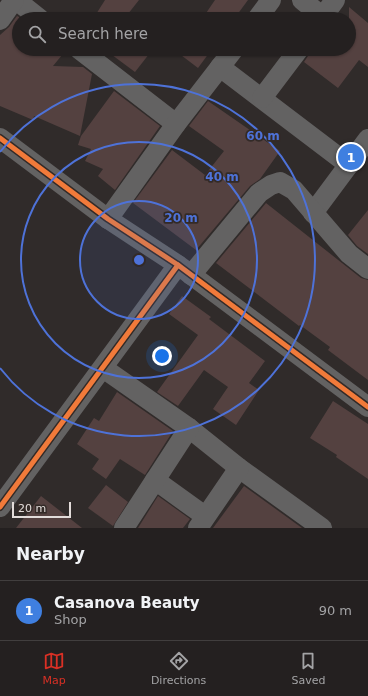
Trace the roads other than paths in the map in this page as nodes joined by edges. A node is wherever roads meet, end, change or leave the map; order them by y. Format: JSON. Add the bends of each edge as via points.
{"nodes":[{"id":1,"x":15,"y":0,"type":"edge"},
{"id":2,"x":271,"y":0,"type":"edge"},
{"id":3,"x":302,"y":0,"type":"edge"},
{"id":4,"x":335,"y":0,"type":"edge"},
{"id":5,"x":31,"y":12,"type":"edge"},
{"id":6,"x":262,"y":12,"type":"edge"},
{"id":7,"x":315,"y":12,"type":"edge"},
{"id":8,"x":326,"y":12,"type":"edge"},
{"id":9,"x":0,"y":20,"type":"edge"},
{"id":10,"x":88,"y":56,"type":"edge"},
{"id":11,"x":229,"y":56,"type":"edge"},
{"id":12,"x":294,"y":56,"type":"edge"},
{"id":13,"x":220,"y":67,"type":"junction"},
{"id":14,"x":262,"y":98,"type":"junction"},
{"id":15,"x":176,"y":124,"type":"junction"},
{"id":16,"x":0,"y":138,"type":"edge"},
{"id":17,"x":368,"y":139,"type":"edge"},
{"id":18,"x":349,"y":164,"type":"junction"},
{"id":19,"x":313,"y":213,"type":"junction"},
{"id":20,"x":108,"y":219,"type":"junction"},
{"id":21,"x":368,"y":269,"type":"edge"},
{"id":22,"x":184,"y":270,"type":"junction"},
{"id":23,"x":103,"y":368,"type":"junction"},
{"id":24,"x":368,"y":407,"type":"edge"},
{"id":25,"x":189,"y":428,"type":"junction"},
{"id":26,"x":238,"y":468,"type":"junction"},
{"id":27,"x":155,"y":480,"type":"junction"},
{"id":28,"x":0,"y":507,"type":"edge"},
{"id":29,"x":202,"y":522,"type":"edge"},
{"id":30,"x":124,"y":528,"type":"edge"},
{"id":31,"x":322,"y":528,"type":"edge"}],
"edges":[{"from":1,"to":5,"type":"street"},
{"from":1,"to":9,"type":"street"},
{"from":2,"to":6,"type":"street"},
{"from":3,"to":7,"type":"street"},
{"from":4,"to":8,"type":"street"},
{"from":10,"to":15,"type":"street"},
{"from":11,"to":13,"type":"street"},
{"from":12,"to":14,"type":"street"},
{"from":13,"to":14,"type":"street"},
{"from":13,"to":15,"type":"street"},
{"from":14,"to":18,"type":"street"},
{"from":15,"to":20,"type":"street"},
{"from":16,"to":20,"type":"street"},
{"from":17,"to":18,"type":"street"},
{"from":18,"to":19,"type":"street"},
{"from":19,"to":21,"type":"street","via":[[349,254]]},
{"from":19,"to":22,"type":"street","via":[[294,190],[280,182],[271,185],[259,193]]},
{"from":20,"to":22,"type":"street"},
{"from":22,"to":23,"type":"street"},
{"from":22,"to":24,"type":"street"},
{"from":23,"to":25,"type":"street"},
{"from":23,"to":28,"type":"street"},
{"from":25,"to":26,"type":"street"},
{"from":25,"to":27,"type":"street"},
{"from":26,"to":29,"type":"street"},
{"from":26,"to":31,"type":"street"},
{"from":27,"to":29,"type":"street"},
{"from":27,"to":30,"type":"street"}]}
